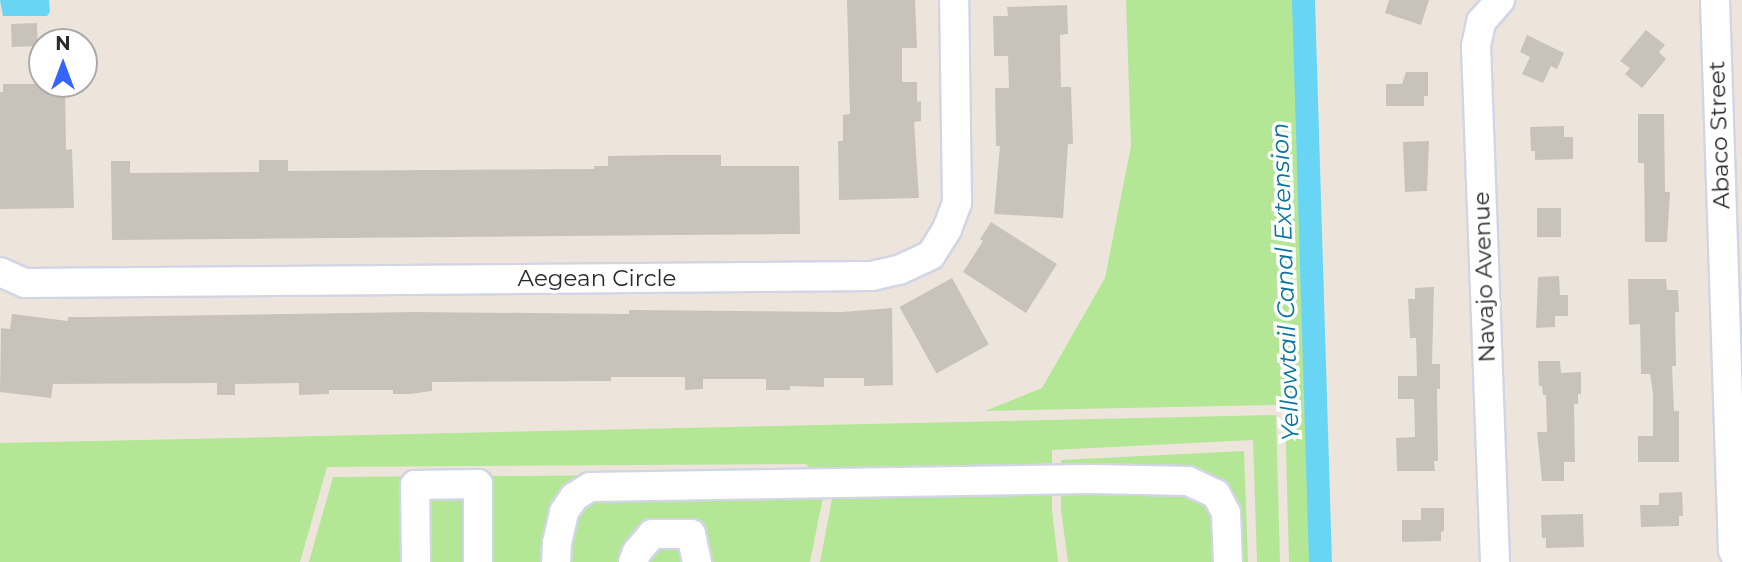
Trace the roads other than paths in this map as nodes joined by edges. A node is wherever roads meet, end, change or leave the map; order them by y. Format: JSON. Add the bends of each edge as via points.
{"nodes":[{"id":1,"x":954,"y":0,"type":"edge"},
{"id":2,"x":1500,"y":0,"type":"edge"},
{"id":3,"x":1714,"y":0,"type":"edge"},
{"id":4,"x":0,"y":272,"type":"edge"},
{"id":5,"x":416,"y":562,"type":"edge"},
{"id":6,"x":478,"y":562,"type":"edge"},
{"id":7,"x":556,"y":562,"type":"edge"},
{"id":8,"x":634,"y":562,"type":"edge"},
{"id":9,"x":697,"y":562,"type":"edge"},
{"id":10,"x":1228,"y":562,"type":"edge"},
{"id":11,"x":1494,"y":562,"type":"edge"},
{"id":12,"x":1738,"y":562,"type":"edge"}],
"edges":[{"from":1,"to":4,"type":"street","name":"Aegean Circle","via":[[957,203],[930,255],[899,270],[872,276],[25,283]]},
{"from":2,"to":11,"type":"street","name":"Navajo Avenue","via":[[1481,22],[1476,46]]},
{"from":3,"to":12,"type":"street","name":"Abaco Street"},
{"from":5,"to":6,"type":"street","via":[[415,485],[478,484]]},
{"from":7,"to":10,"type":"street","via":[[564,512],[574,497],[590,486],[1093,478],[1188,481],[1216,494],[1226,513]]},
{"from":8,"to":9,"type":"street","via":[[652,534],[691,534]]}]}
